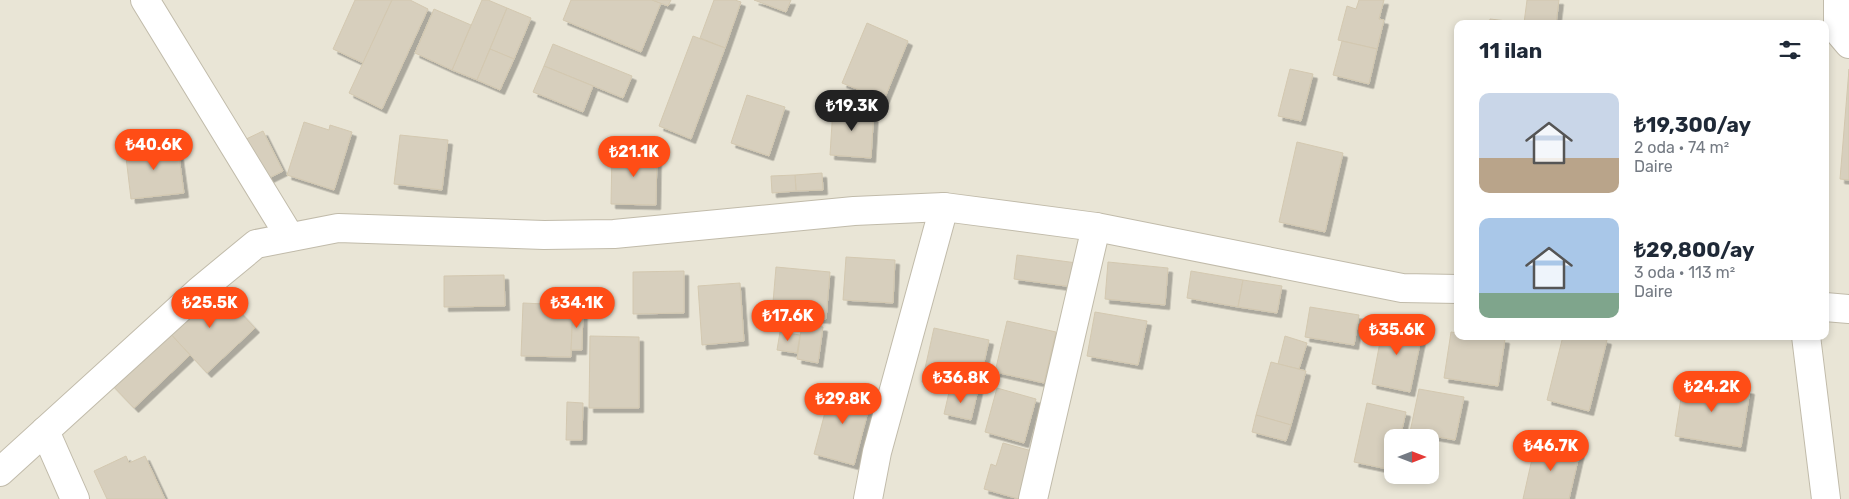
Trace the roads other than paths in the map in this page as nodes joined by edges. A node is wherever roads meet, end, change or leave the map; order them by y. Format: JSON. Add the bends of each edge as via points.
{"nodes":[{"id":1,"x":145,"y":0,"type":"edge"},
{"id":2,"x":1838,"y":0,"type":"edge"},
{"id":3,"x":1849,"y":44,"type":"edge"},
{"id":4,"x":944,"y":207,"type":"junction"},
{"id":5,"x":1096,"y":227,"type":"junction"},
{"id":6,"x":290,"y":237,"type":"junction"},
{"id":7,"x":1454,"y":289,"type":"edge"},
{"id":8,"x":1829,"y":307,"type":"edge"},
{"id":9,"x":1849,"y":309,"type":"edge"},
{"id":10,"x":1806,"y":340,"type":"edge"},
{"id":11,"x":45,"y":431,"type":"junction"},
{"id":12,"x":0,"y":472,"type":"edge"},
{"id":13,"x":75,"y":499,"type":"edge"},
{"id":14,"x":868,"y":499,"type":"edge"},
{"id":15,"x":1033,"y":499,"type":"edge"},
{"id":16,"x":1826,"y":499,"type":"edge"}],
"edges":[{"from":1,"to":6,"type":"street"},
{"from":2,"to":3,"type":"street","via":[[1838,31]]},
{"from":4,"to":5,"type":"street"},
{"from":4,"to":6,"type":"street","via":[[854,211],[614,234],[544,236],[338,228]]},
{"from":4,"to":14,"type":"street","via":[[877,452]]},
{"from":5,"to":7,"type":"street","via":[[1402,288]]},
{"from":5,"to":15,"type":"street"},
{"from":6,"to":11,"type":"street","via":[[256,244],[198,291]]},
{"from":8,"to":9,"type":"street"},
{"from":10,"to":16,"type":"street"},
{"from":11,"to":12,"type":"street"},
{"from":11,"to":13,"type":"street"}]}
